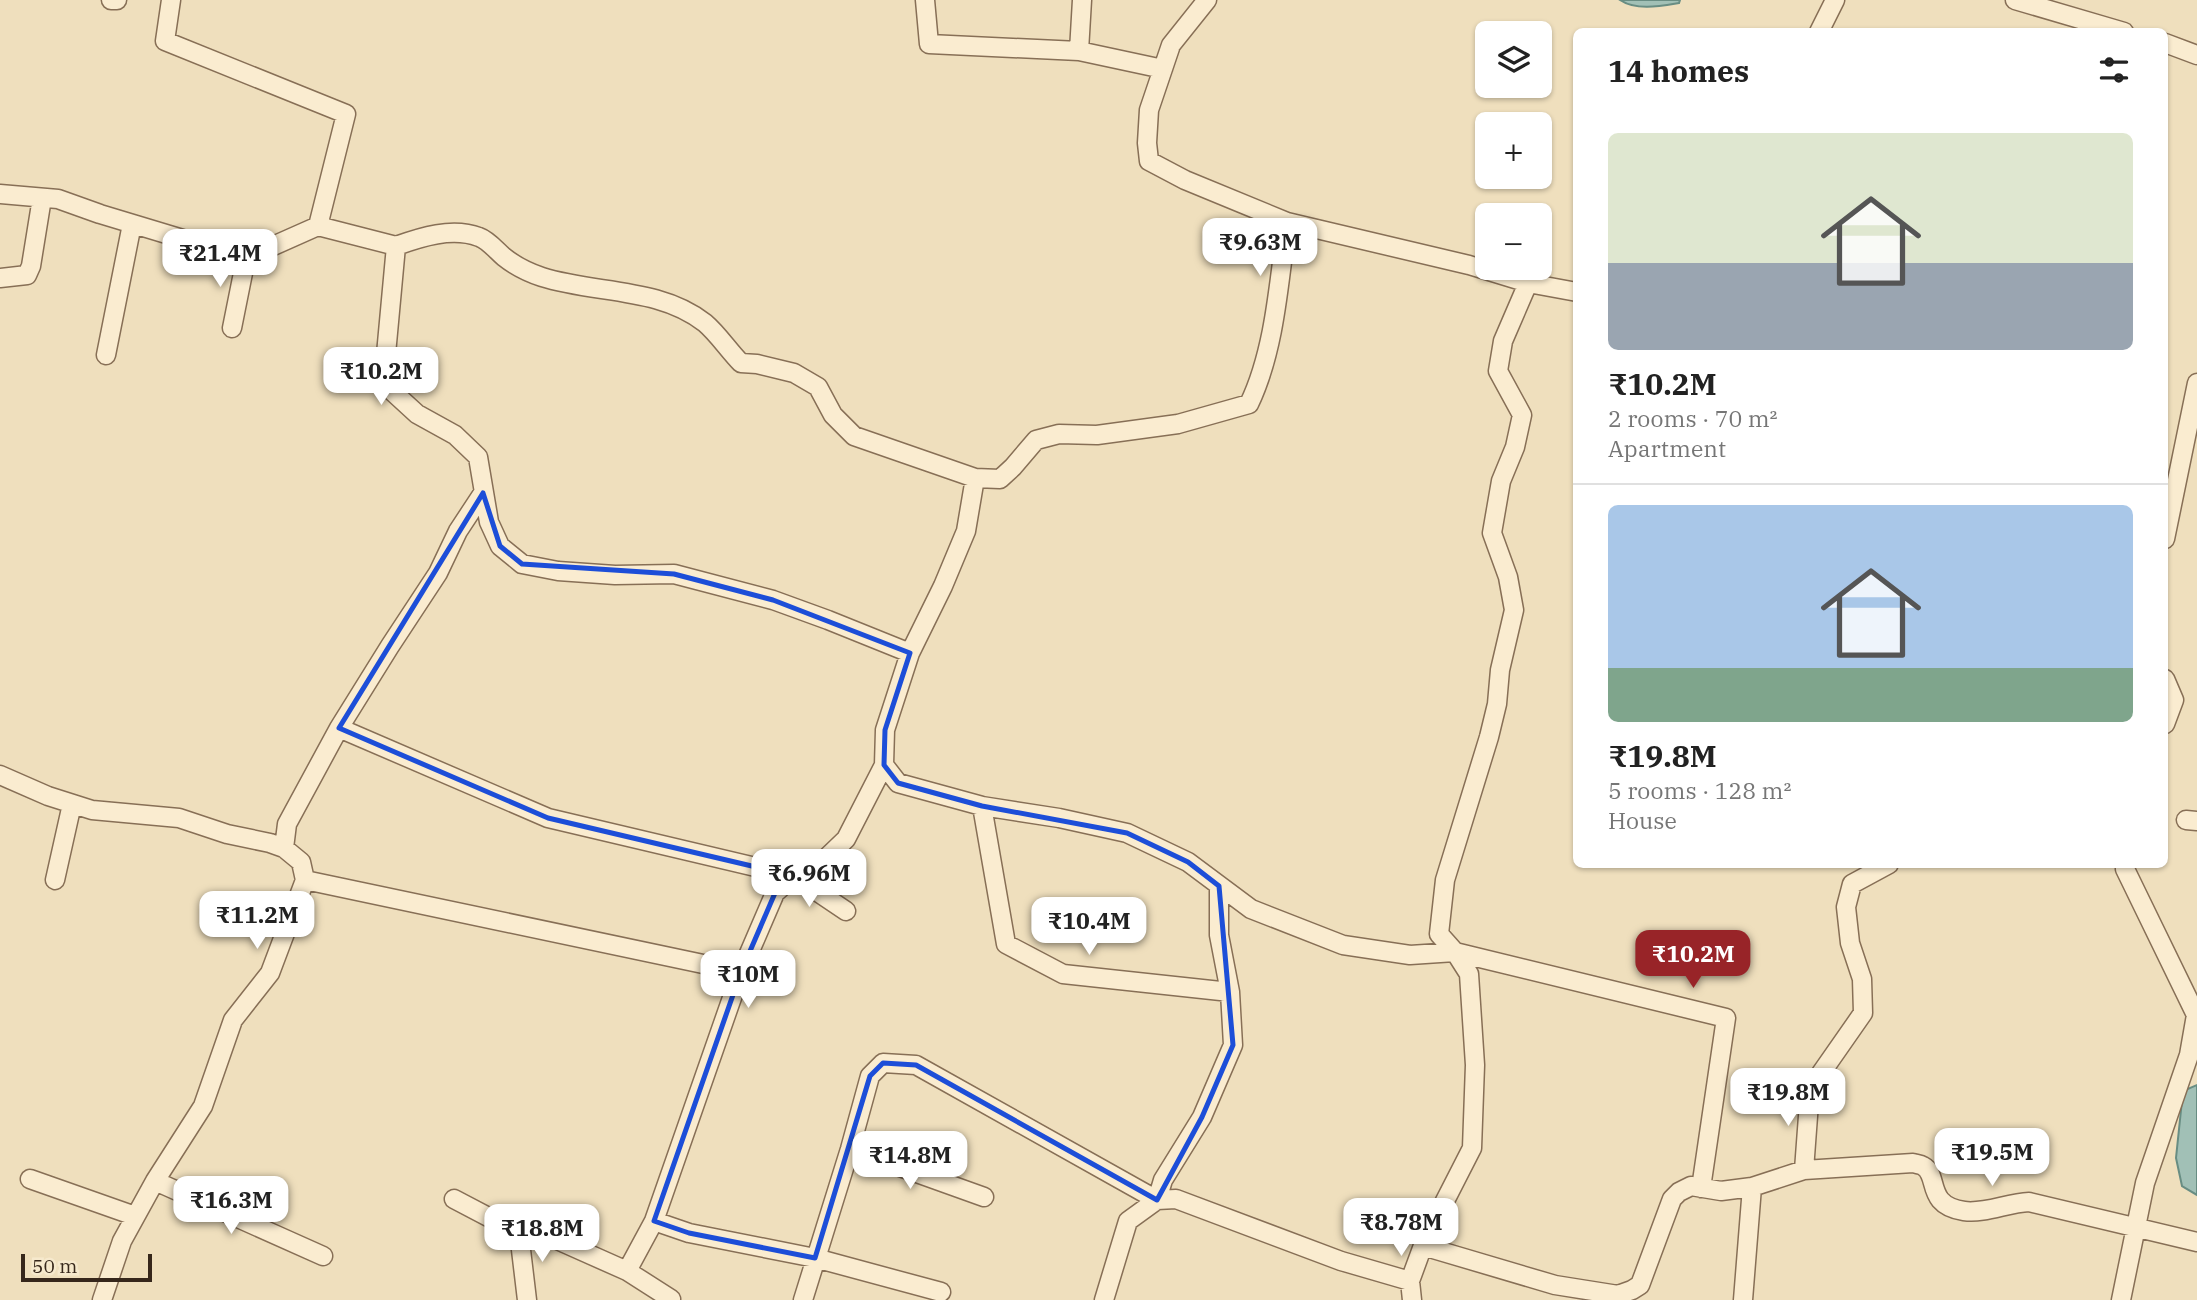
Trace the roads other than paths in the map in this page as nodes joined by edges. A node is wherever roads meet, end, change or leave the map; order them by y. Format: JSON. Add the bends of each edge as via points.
{"nodes":[{"id":1,"x":111,"y":0,"type":"edge"},
{"id":2,"x":117,"y":0,"type":"edge"},
{"id":3,"x":171,"y":0,"type":"edge"},
{"id":4,"x":925,"y":0,"type":"edge"},
{"id":5,"x":1082,"y":0,"type":"edge"},
{"id":6,"x":1208,"y":0,"type":"edge"},
{"id":7,"x":1835,"y":0,"type":"edge"},
{"id":8,"x":2015,"y":0,"type":"edge"},
{"id":9,"x":1821,"y":28,"type":"edge"},
{"id":10,"x":2110,"y":28,"type":"edge"},
{"id":11,"x":2168,"y":44,"type":"edge"},
{"id":12,"x":1079,"y":51,"type":"junction"},
{"id":13,"x":2197,"y":55,"type":"edge"},
{"id":14,"x":1163,"y":69,"type":"junction"},
{"id":15,"x":0,"y":194,"type":"edge"},
{"id":16,"x":42,"y":198,"type":"junction"},
{"id":17,"x":1287,"y":222,"type":"junction"},
{"id":18,"x":132,"y":224,"type":"junction"},
{"id":19,"x":318,"y":226,"type":"junction"},
{"id":20,"x":396,"y":246,"type":"junction"},
{"id":21,"x":246,"y":258,"type":"junction"},
{"id":22,"x":0,"y":278,"type":"edge"},
{"id":23,"x":1528,"y":283,"type":"junction"},
{"id":24,"x":1573,"y":291,"type":"edge"},
{"id":25,"x":232,"y":328,"type":"dead end"},
{"id":26,"x":106,"y":355,"type":"dead end"},
{"id":27,"x":2197,"y":383,"type":"edge"},
{"id":28,"x":975,"y":478,"type":"junction"},
{"id":29,"x":483,"y":493,"type":"junction"},
{"id":30,"x":2168,"y":524,"type":"edge"},
{"id":31,"x":910,"y":653,"type":"junction"},
{"id":32,"x":2168,"y":686,"type":"edge"},
{"id":33,"x":2168,"y":716,"type":"edge"},
{"id":34,"x":340,"y":728,"type":"junction"},
{"id":35,"x":884,"y":765,"type":"junction"},
{"id":36,"x":0,"y":775,"type":"edge"},
{"id":37,"x":72,"y":804,"type":"junction"},
{"id":38,"x":982,"y":806,"type":"junction"},
{"id":39,"x":285,"y":848,"type":"junction"},
{"id":40,"x":1882,"y":868,"type":"edge"},
{"id":41,"x":2125,"y":868,"type":"edge"},
{"id":42,"x":794,"y":876,"type":"junction"},
{"id":43,"x":55,"y":880,"type":"dead end"},
{"id":44,"x":305,"y":880,"type":"junction"},
{"id":45,"x":1219,"y":886,"type":"junction"},
{"id":46,"x":846,"y":911,"type":"dead end"},
{"id":47,"x":1455,"y":952,"type":"junction"},
{"id":48,"x":741,"y":971,"type":"junction"},
{"id":49,"x":1230,"y":992,"type":"junction"},
{"id":50,"x":850,"y":1149,"type":"junction"},
{"id":51,"x":1804,"y":1170,"type":"junction"},
{"id":52,"x":30,"y":1179,"type":"dead end"},
{"id":53,"x":155,"y":1181,"type":"junction"},
{"id":54,"x":1752,"y":1187,"type":"junction"},
{"id":55,"x":1700,"y":1188,"type":"junction"},
{"id":56,"x":984,"y":1198,"type":"dead end"},
{"id":57,"x":454,"y":1199,"type":"dead end"},
{"id":58,"x":1157,"y":1200,"type":"junction"},
{"id":59,"x":135,"y":1216,"type":"junction"},
{"id":60,"x":654,"y":1221,"type":"junction"},
{"id":61,"x":2137,"y":1227,"type":"junction"},
{"id":62,"x":519,"y":1233,"type":"junction"},
{"id":63,"x":2197,"y":1242,"type":"edge"},
{"id":64,"x":1423,"y":1246,"type":"junction"},
{"id":65,"x":323,"y":1256,"type":"dead end"},
{"id":66,"x":816,"y":1258,"type":"junction"},
{"id":67,"x":627,"y":1270,"type":"junction"},
{"id":68,"x":1410,"y":1281,"type":"junction"},
{"id":69,"x":941,"y":1292,"type":"dead end"},
{"id":70,"x":102,"y":1300,"type":"edge"},
{"id":71,"x":527,"y":1300,"type":"edge"},
{"id":72,"x":671,"y":1300,"type":"edge"},
{"id":73,"x":803,"y":1300,"type":"edge"},
{"id":74,"x":1104,"y":1300,"type":"edge"},
{"id":75,"x":1412,"y":1300,"type":"edge"},
{"id":76,"x":1743,"y":1300,"type":"edge"},
{"id":77,"x":2121,"y":1300,"type":"edge"}],
"edges":[{"from":1,"to":2,"type":"street"},
{"from":3,"to":19,"type":"street","via":[[165,41],[346,114]]},
{"from":4,"to":12,"type":"street","via":[[929,44]]},
{"from":5,"to":12,"type":"street"},
{"from":6,"to":14,"type":"street","via":[[1171,45]]},
{"from":7,"to":9,"type":"street"},
{"from":8,"to":10,"type":"street"},
{"from":11,"to":13,"type":"street"},
{"from":12,"to":14,"type":"street"},
{"from":14,"to":17,"type":"street","via":[[1149,110],[1149,161]]},
{"from":15,"to":16,"type":"street"},
{"from":16,"to":18,"type":"street"},
{"from":16,"to":22,"type":"street","via":[[32,266],[27,275]]},
{"from":17,"to":23,"type":"street"},
{"from":17,"to":28,"type":"street","via":[[1275,311],[1259,383],[1249,404],[1178,424],[1036,440],[1000,479]]},
{"from":18,"to":21,"type":"street"},
{"from":18,"to":26,"type":"street"},
{"from":19,"to":20,"type":"street"},
{"from":19,"to":21,"type":"street"},
{"from":20,"to":28,"type":"street","via":[[450,233],[480,237],[508,260],[540,276],[679,306],[707,325],[741,363],[794,373],[818,387],[833,415],[854,436]]},
{"from":20,"to":29,"type":"street","via":[[385,365],[393,392],[417,414],[455,435],[478,457]]},
{"from":21,"to":25,"type":"street"},
{"from":23,"to":24,"type":"street"},
{"from":23,"to":47,"type":"street","via":[[1503,341],[1498,371],[1522,415],[1501,481],[1492,533],[1514,610],[1489,737],[1445,880],[1439,934]]},
{"from":27,"to":30,"type":"street"},
{"from":28,"to":31,"type":"street","via":[[966,531]]},
{"from":29,"to":31,"type":"street","via":[[500,546],[522,564],[558,571],[674,574],[773,600]]},
{"from":29,"to":34,"type":"street"},
{"from":31,"to":35,"type":"street","via":[[885,730]]},
{"from":32,"to":33,"type":"street","via":[[2174,700]]},
{"from":34,"to":39,"type":"street","via":[[287,824]]},
{"from":34,"to":42,"type":"street","via":[[548,818]]},
{"from":35,"to":38,"type":"street","via":[[898,783]]},
{"from":35,"to":42,"type":"street","via":[[846,839],[820,864]]},
{"from":36,"to":37,"type":"street"},
{"from":37,"to":39,"type":"street","via":[[179,818]]},
{"from":37,"to":43,"type":"street"},
{"from":38,"to":45,"type":"street","via":[[1127,832],[1188,862]]},
{"from":38,"to":49,"type":"street","via":[[1006,944],[1063,974]]},
{"from":39,"to":44,"type":"street","via":[[301,862]]},
{"from":40,"to":51,"type":"street","via":[[1852,884],[1846,907],[1850,943],[1862,979],[1863,1013],[1810,1089]]},
{"from":41,"to":61,"type":"street","via":[[2196,1015],[2189,1055],[2145,1183]]},
{"from":42,"to":46,"type":"street"},
{"from":42,"to":48,"type":"street","via":[[775,893]]},
{"from":44,"to":48,"type":"street"},
{"from":44,"to":53,"type":"street","via":[[270,973],[233,1020],[203,1106]]},
{"from":45,"to":47,"type":"street","via":[[1251,909],[1343,945],[1410,955]]},
{"from":45,"to":49,"type":"street","via":[[1219,935]]},
{"from":47,"to":55,"type":"street","via":[[1726,1018]]},
{"from":47,"to":64,"type":"street","via":[[1469,974],[1475,1065],[1472,1148]]},
{"from":48,"to":60,"type":"street"},
{"from":49,"to":58,"type":"street","via":[[1233,1045],[1202,1117],[1163,1180]]},
{"from":50,"to":56,"type":"street"},
{"from":50,"to":58,"type":"street","via":[[870,1076],[883,1063],[916,1065]]},
{"from":50,"to":66,"type":"street"},
{"from":51,"to":54,"type":"street"},
{"from":51,"to":61,"type":"street","via":[[1913,1163],[1930,1173],[1935,1193],[1945,1205],[1961,1210],[1976,1212],[2029,1202]]},
{"from":52,"to":59,"type":"street"},
{"from":53,"to":59,"type":"street"},
{"from":53,"to":65,"type":"street"},
{"from":54,"to":55,"type":"street"},
{"from":54,"to":76,"type":"street"},
{"from":55,"to":64,"type":"street","via":[[1690,1186],[1672,1199],[1640,1285],[1618,1295],[1555,1285]]},
{"from":57,"to":62,"type":"street"},
{"from":58,"to":68,"type":"street","via":[[1176,1199],[1341,1261]]},
{"from":58,"to":74,"type":"street","via":[[1128,1221]]},
{"from":59,"to":70,"type":"street"},
{"from":60,"to":66,"type":"street","via":[[689,1233]]},
{"from":60,"to":67,"type":"street"},
{"from":61,"to":63,"type":"street"},
{"from":61,"to":77,"type":"street"},
{"from":62,"to":67,"type":"street","via":[[555,1239]]},
{"from":62,"to":71,"type":"street"},
{"from":64,"to":68,"type":"street"},
{"from":66,"to":69,"type":"street"},
{"from":66,"to":73,"type":"street"},
{"from":67,"to":72,"type":"street"},
{"from":68,"to":75,"type":"street"}]}
